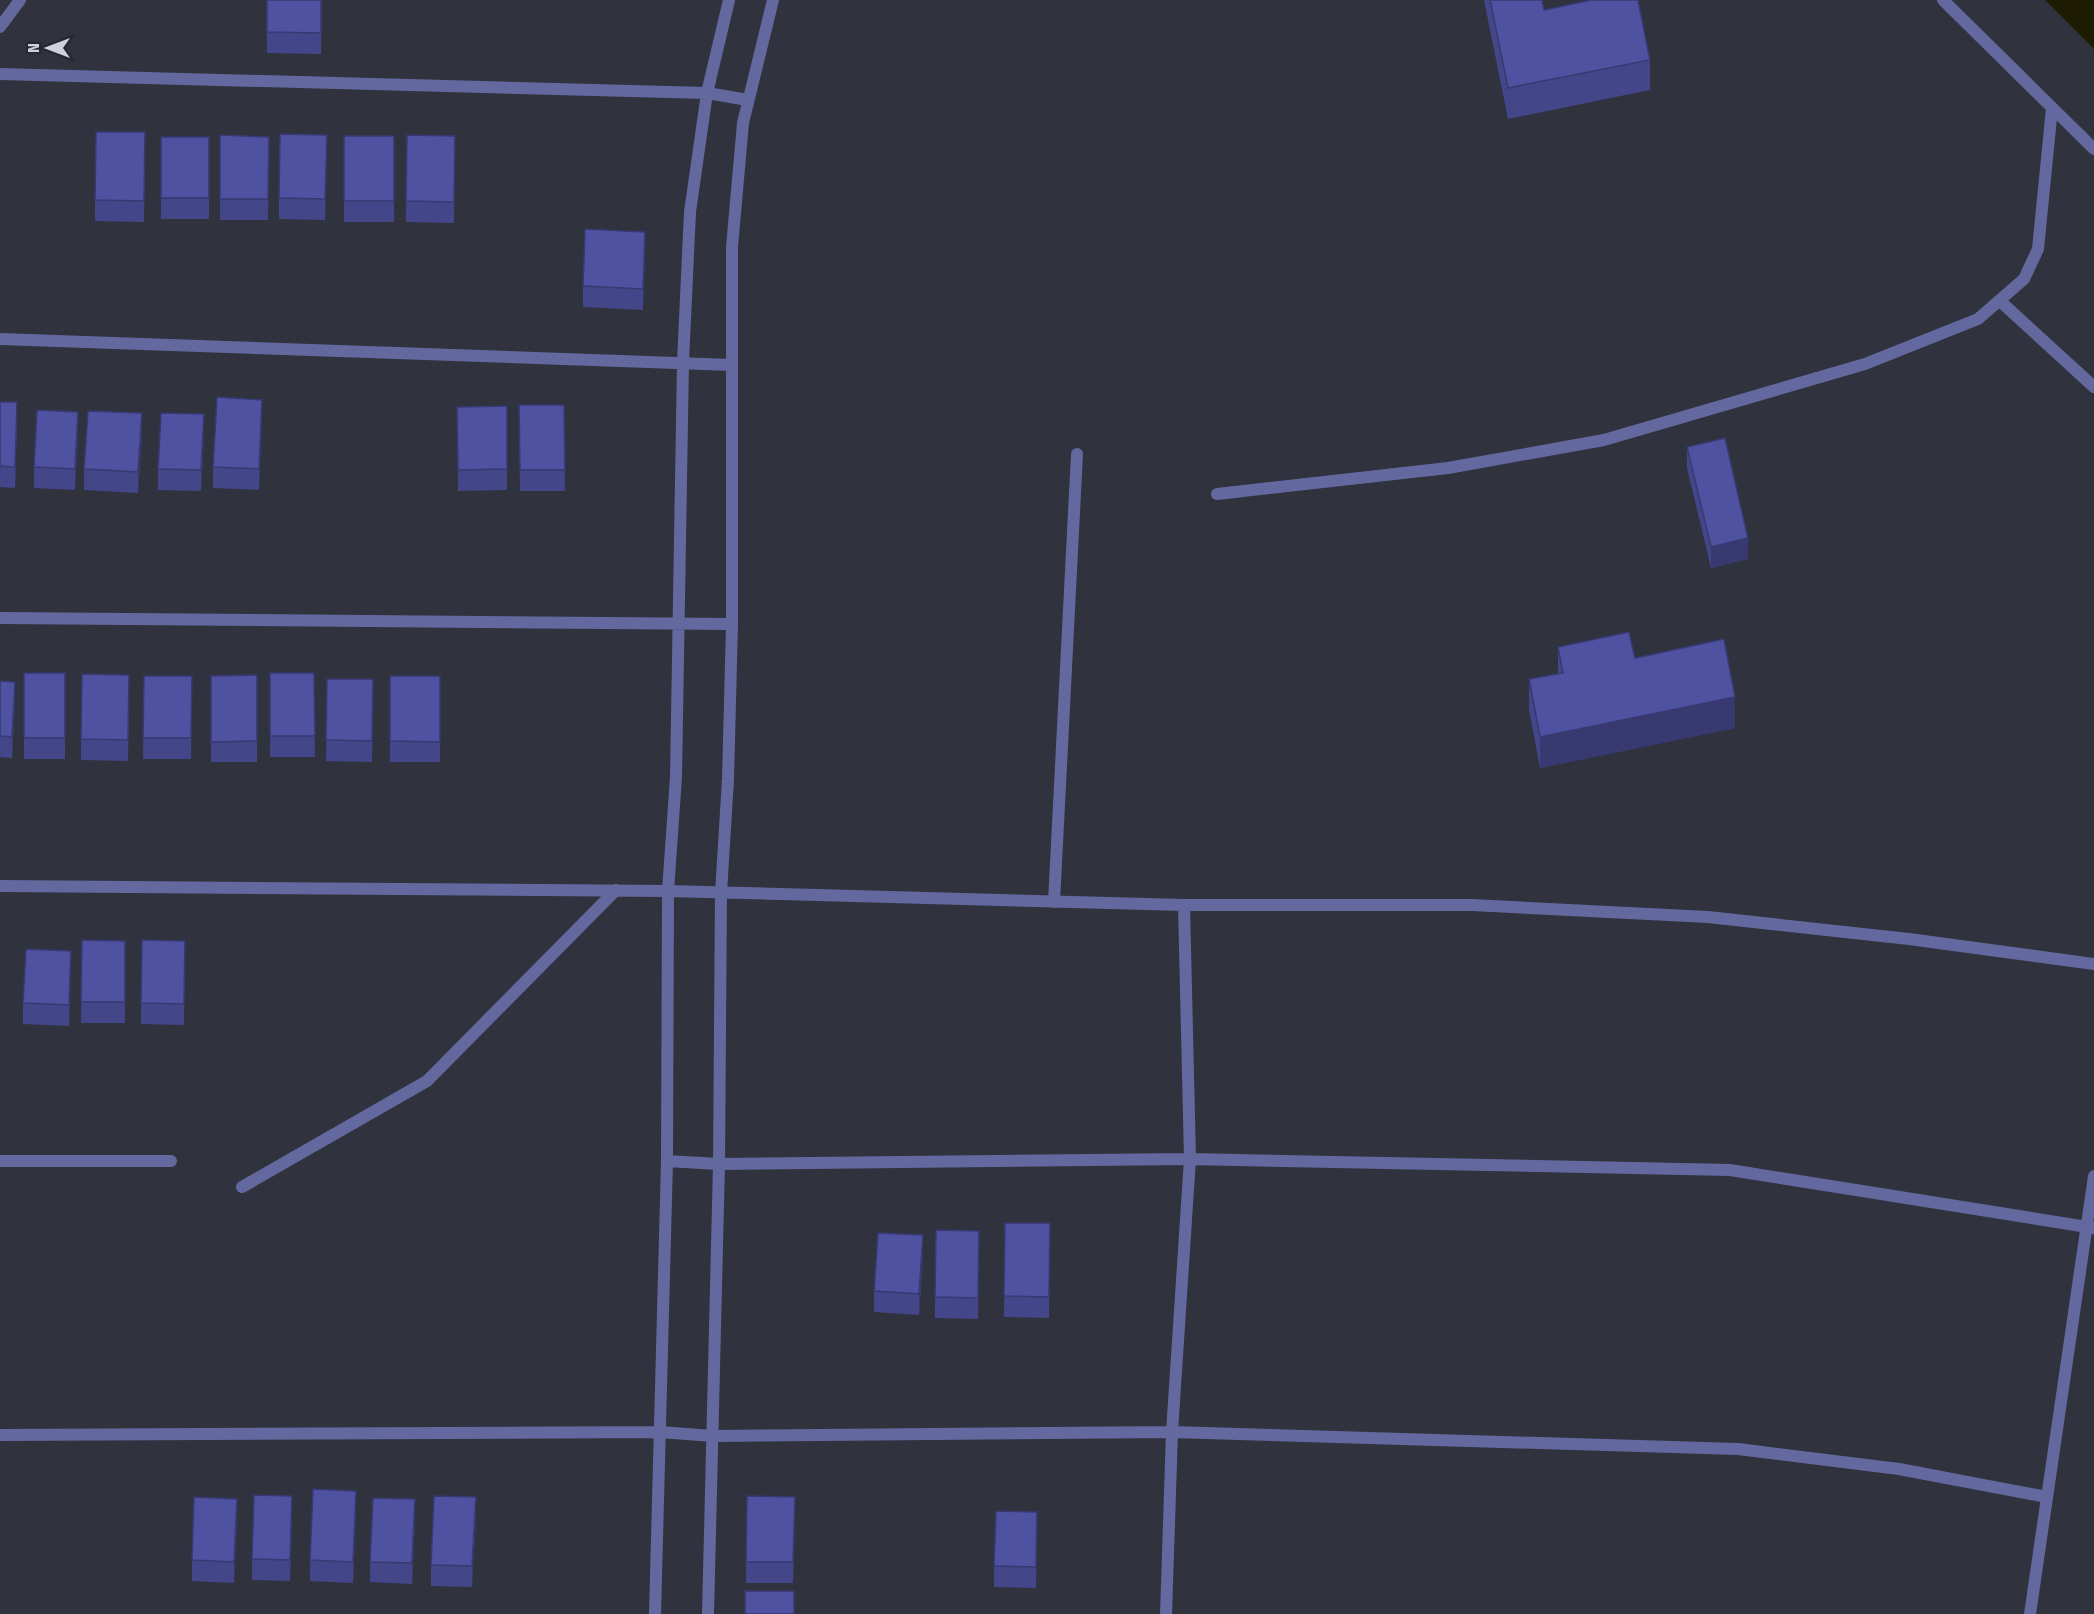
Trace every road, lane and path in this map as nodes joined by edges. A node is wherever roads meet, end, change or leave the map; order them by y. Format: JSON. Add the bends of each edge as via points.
{"nodes":[{"id":1,"x":20,"y":0,"type":"edge"},
{"id":2,"x":729,"y":0,"type":"edge"},
{"id":3,"x":772,"y":0,"type":"edge"},
{"id":4,"x":1943,"y":0,"type":"edge"},
{"id":5,"x":0,"y":27,"type":"edge"},
{"id":6,"x":0,"y":74,"type":"edge"},
{"id":7,"x":707,"y":93,"type":"junction"},
{"id":8,"x":748,"y":100,"type":"junction"},
{"id":9,"x":2052,"y":108,"type":"junction"},
{"id":10,"x":2094,"y":149,"type":"edge"},
{"id":11,"x":2000,"y":301,"type":"junction"},
{"id":12,"x":0,"y":339,"type":"edge"},
{"id":13,"x":683,"y":362,"type":"junction"},
{"id":14,"x":732,"y":365,"type":"junction"},
{"id":15,"x":2094,"y":387,"type":"edge"},
{"id":16,"x":1077,"y":453,"type":"dead end"},
{"id":17,"x":1217,"y":494,"type":"dead end"},
{"id":18,"x":0,"y":618,"type":"edge"},
{"id":19,"x":679,"y":623,"type":"junction"},
{"id":20,"x":732,"y":624,"type":"junction"},
{"id":21,"x":0,"y":886,"type":"edge"},
{"id":22,"x":616,"y":890,"type":"junction"},
{"id":23,"x":669,"y":891,"type":"junction"},
{"id":24,"x":721,"y":893,"type":"junction"},
{"id":25,"x":1054,"y":902,"type":"junction"},
{"id":26,"x":1184,"y":906,"type":"junction"},
{"id":27,"x":2094,"y":964,"type":"edge"},
{"id":28,"x":1190,"y":1158,"type":"junction"},
{"id":29,"x":0,"y":1161,"type":"edge"},
{"id":30,"x":171,"y":1161,"type":"dead end"},
{"id":31,"x":667,"y":1161,"type":"junction"},
{"id":32,"x":719,"y":1164,"type":"junction"},
{"id":33,"x":2094,"y":1176,"type":"edge"},
{"id":34,"x":242,"y":1187,"type":"dead end"},
{"id":35,"x":2090,"y":1228,"type":"edge"},
{"id":36,"x":660,"y":1432,"type":"junction"},
{"id":37,"x":1172,"y":1432,"type":"junction"},
{"id":38,"x":0,"y":1435,"type":"edge"},
{"id":39,"x":713,"y":1436,"type":"junction"},
{"id":40,"x":2047,"y":1497,"type":"junction"},
{"id":41,"x":655,"y":1614,"type":"edge"},
{"id":42,"x":708,"y":1614,"type":"edge"},
{"id":43,"x":1166,"y":1614,"type":"edge"},
{"id":44,"x":2030,"y":1614,"type":"edge"}],
"edges":[{"from":1,"to":5,"type":"street"},
{"from":2,"to":7,"type":"street"},
{"from":3,"to":8,"type":"street"},
{"from":4,"to":9,"type":"street"},
{"from":6,"to":7,"type":"street"},
{"from":7,"to":8,"type":"street"},
{"from":7,"to":13,"type":"street","via":[[690,212]]},
{"from":8,"to":14,"type":"street","via":[[742,123],[732,247]]},
{"from":9,"to":10,"type":"street"},
{"from":9,"to":11,"type":"street","via":[[2037,249],[2024,279]]},
{"from":11,"to":15,"type":"street"},
{"from":11,"to":17,"type":"street","via":[[1978,319],[1865,364],[1604,440],[1448,468]]},
{"from":12,"to":13,"type":"street"},
{"from":13,"to":14,"type":"street"},
{"from":13,"to":19,"type":"street"},
{"from":14,"to":20,"type":"street"},
{"from":16,"to":25,"type":"street"},
{"from":18,"to":19,"type":"street"},
{"from":19,"to":20,"type":"street"},
{"from":19,"to":23,"type":"street"},
{"from":20,"to":24,"type":"street"},
{"from":21,"to":22,"type":"street"},
{"from":22,"to":23,"type":"street"},
{"from":22,"to":34,"type":"street","via":[[428,1081]]},
{"from":23,"to":24,"type":"street"},
{"from":23,"to":31,"type":"street"},
{"from":24,"to":25,"type":"street"},
{"from":24,"to":32,"type":"street"},
{"from":25,"to":26,"type":"street"},
{"from":26,"to":27,"type":"street","via":[[1472,906],[1708,917]]},
{"from":26,"to":28,"type":"street"},
{"from":28,"to":32,"type":"street"},
{"from":28,"to":35,"type":"street","via":[[1730,1170]]},
{"from":28,"to":37,"type":"street"},
{"from":29,"to":30,"type":"street"},
{"from":31,"to":32,"type":"street"},
{"from":31,"to":36,"type":"street"},
{"from":32,"to":39,"type":"street"},
{"from":33,"to":35,"type":"street"},
{"from":35,"to":40,"type":"street"},
{"from":36,"to":38,"type":"street"},
{"from":36,"to":39,"type":"street"},
{"from":36,"to":41,"type":"street"},
{"from":37,"to":39,"type":"street"},
{"from":37,"to":40,"type":"street","via":[[1738,1449],[1899,1469]]},
{"from":37,"to":43,"type":"street"},
{"from":39,"to":42,"type":"street"},
{"from":40,"to":44,"type":"street"}]}
